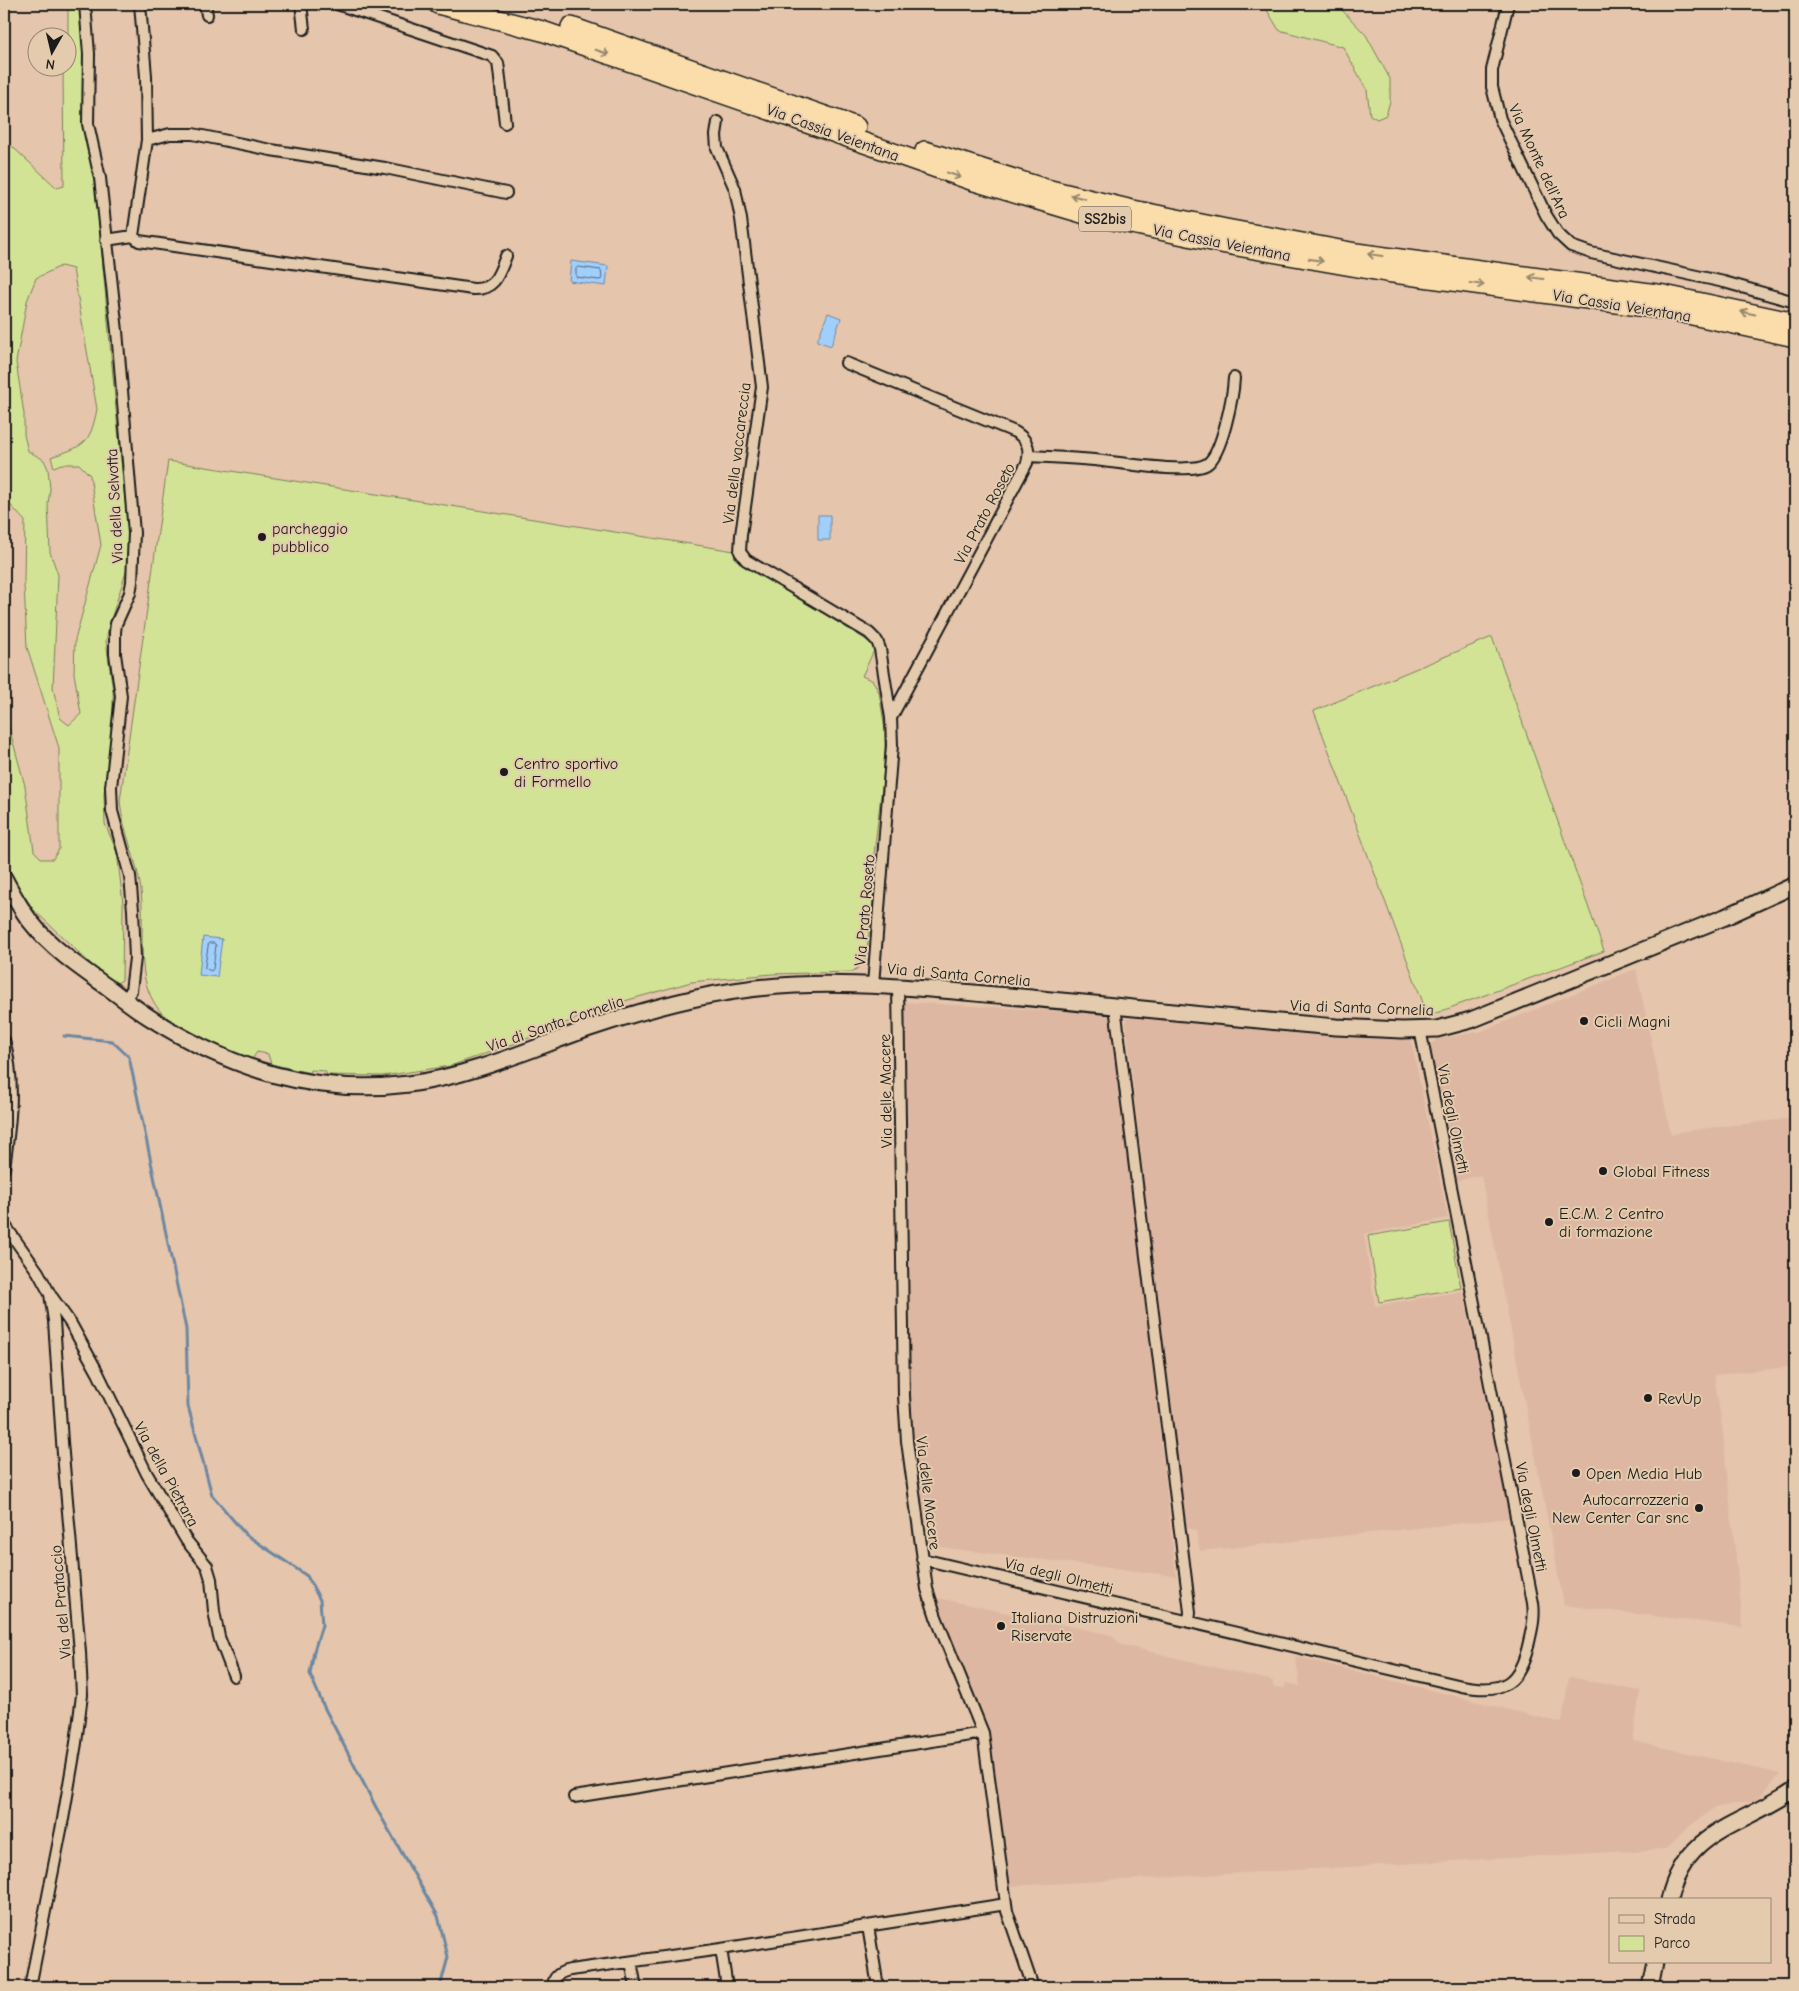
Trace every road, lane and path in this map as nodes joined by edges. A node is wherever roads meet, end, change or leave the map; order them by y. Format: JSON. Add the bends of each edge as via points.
{"nodes":[{"id":1,"x":86,"y":4,"type":"edge"},
{"id":2,"x":140,"y":4,"type":"edge"},
{"id":3,"x":205,"y":4,"type":"edge"},
{"id":4,"x":300,"y":4,"type":"edge"},
{"id":5,"x":336,"y":4,"type":"edge"},
{"id":6,"x":438,"y":4,"type":"edge"},
{"id":7,"x":489,"y":4,"type":"edge"},
{"id":8,"x":1508,"y":4,"type":"edge"},
{"id":9,"x":207,"y":15,"type":"dead end"},
{"id":10,"x":304,"y":29,"type":"dead end"},
{"id":11,"x":718,"y":122,"type":"dead end"},
{"id":12,"x":505,"y":123,"type":"dead end"},
{"id":13,"x":147,"y":140,"type":"junction"},
{"id":14,"x":506,"y":193,"type":"dead end"},
{"id":15,"x":133,"y":236,"type":"junction"},
{"id":16,"x":106,"y":240,"type":"junction"},
{"id":17,"x":506,"y":256,"type":"dead end"},
{"id":18,"x":1795,"y":302,"type":"edge"},
{"id":19,"x":1795,"y":323,"type":"edge"},
{"id":20,"x":1795,"y":337,"type":"edge"},
{"id":21,"x":846,"y":363,"type":"dead end"},
{"id":22,"x":1234,"y":378,"type":"dead end"},
{"id":23,"x":1029,"y":456,"type":"junction"},
{"id":24,"x":882,"y":658,"type":"joint"},
{"id":25,"x":891,"y":718,"type":"junction"},
{"id":26,"x":4,"y":878,"type":"edge"},
{"id":27,"x":1795,"y":885,"type":"edge"},
{"id":28,"x":873,"y":985,"type":"junction"},
{"id":29,"x":898,"y":986,"type":"junction"},
{"id":30,"x":124,"y":1000,"type":"junction"},
{"id":31,"x":1115,"y":1006,"type":"junction"},
{"id":32,"x":1420,"y":1030,"type":"junction"},
{"id":33,"x":4,"y":1040,"type":"edge"},
{"id":34,"x":4,"y":1168,"type":"edge"},
{"id":35,"x":4,"y":1224,"type":"edge"},
{"id":36,"x":50,"y":1294,"type":"junction"},
{"id":37,"x":922,"y":1558,"type":"junction"},
{"id":38,"x":1189,"y":1622,"type":"junction"},
{"id":39,"x":234,"y":1676,"type":"dead end"},
{"id":40,"x":983,"y":1733,"type":"junction"},
{"id":41,"x":1795,"y":1788,"type":"edge"},
{"id":42,"x":574,"y":1797,"type":"dead end"},
{"id":43,"x":1670,"y":1898,"type":"edge"},
{"id":44,"x":1006,"y":1904,"type":"junction"},
{"id":45,"x":868,"y":1926,"type":"junction"},
{"id":46,"x":721,"y":1949,"type":"junction"},
{"id":47,"x":631,"y":1962,"type":"junction"},
{"id":48,"x":1656,"y":1964,"type":"edge"},
{"id":49,"x":30,"y":1987,"type":"edge"},
{"id":50,"x":553,"y":1987,"type":"edge"},
{"id":51,"x":636,"y":1987,"type":"edge"},
{"id":52,"x":727,"y":1987,"type":"edge"},
{"id":53,"x":878,"y":1987,"type":"edge"},
{"id":54,"x":1033,"y":1987,"type":"edge"},
{"id":55,"x":1650,"y":1987,"type":"edge"}],
"edges":[{"from":1,"to":16,"type":"street","name":"Via della Selvotta","via":[[88,124],[100,178]]},
{"from":2,"to":13,"type":"street"},
{"from":3,"to":9,"type":"street"},
{"from":4,"to":10,"type":"street"},
{"from":5,"to":12,"type":"street","via":[[492,56],[498,63]]},
{"from":6,"to":20,"type":"highway","name":"Via Cassia Veientana","number":"SS2bis","one_way":true,"via":[[542,31],[974,181],[1085,214],[1226,244],[1358,267],[1669,310]]},
{"from":19,"to":7,"type":"highway","name":"Via Cassia Veientana","number":"SS2bis","one_way":true,"via":[[1664,295],[1338,250],[1089,200],[938,156],[555,22]]},
{"from":8,"to":18,"type":"street","name":"Via Monte dell'Ara","via":[[1492,70],[1492,87],[1500,119],[1546,216],[1562,240],[1591,253],[1724,282]]},
{"from":11,"to":24,"type":"street","name":"Via della vaccareccia","via":[[717,148],[735,189],[741,219],[762,388],[740,552],[746,560],[869,633],[879,645]]},
{"from":13,"to":14,"type":"street","via":[[170,134],[193,134]]},
{"from":13,"to":15,"type":"street"},
{"from":15,"to":16,"type":"street"},
{"from":15,"to":17,"type":"street","via":[[139,241],[473,289],[492,285]]},
{"from":16,"to":30,"type":"street","name":"Via della Selvotta","via":[[117,331],[134,548],[130,593],[116,624],[114,645],[122,696],[111,787],[112,811],[130,876],[134,910],[131,991]]},
{"from":21,"to":23,"type":"street","name":"Via Prato Roseto","via":[[1015,432],[1025,440]]},
{"from":22,"to":23,"type":"street","via":[[1217,452],[1202,466],[1162,467]]},
{"from":23,"to":25,"type":"street","name":"Via Prato Roseto"},
{"from":24,"to":25,"type":"street","name":"Via Prato Roseto"},
{"from":25,"to":28,"type":"street","name":"Via Prato Roseto","via":[[891,764]]},
{"from":26,"to":30,"type":"street","name":"Via di Santa Cornelia","via":[[31,922],[45,937]]},
{"from":27,"to":32,"type":"street","name":"Via di Santa Cornelia","via":[[1725,917],[1471,1020]]},
{"from":28,"to":29,"type":"street","name":"Via di Santa Cornelia"},
{"from":28,"to":30,"type":"street","name":"Via di Santa Cornelia","via":[[791,985],[688,998],[470,1070],[413,1083],[374,1087],[318,1084],[260,1072],[181,1036]]},
{"from":29,"to":31,"type":"street","name":"Via di Santa Cornelia"},
{"from":29,"to":37,"type":"street","name":"Via delle Macere","via":[[904,1396]]},
{"from":31,"to":32,"type":"street","name":"Via di Santa Cornelia","via":[[1336,1027]]},
{"from":31,"to":38,"type":"street"},
{"from":32,"to":38,"type":"street","name":"Via degli Olmetti","via":[[1532,1598],[1534,1620],[1524,1662],[1515,1677],[1502,1686],[1479,1689]]},
{"from":33,"to":34,"type":"street","via":[[12,1084]]},
{"from":35,"to":36,"type":"street","name":"Via del Prataccio"},
{"from":36,"to":39,"type":"street","name":"Via della Pietrara","via":[[98,1373],[147,1474],[186,1540],[207,1566],[219,1637]]},
{"from":36,"to":49,"type":"street","name":"Via del Prataccio","via":[[80,1633],[82,1695],[62,1825]]},
{"from":37,"to":38,"type":"street","name":"Via degli Olmetti"},
{"from":37,"to":40,"type":"street","name":"Via delle Macere","via":[[936,1617]]},
{"from":40,"to":42,"type":"street"},
{"from":40,"to":44,"type":"street","name":"Via delle Macere"},
{"from":41,"to":43,"type":"street","via":[[1696,1847],[1680,1869]]},
{"from":44,"to":45,"type":"street"},
{"from":44,"to":54,"type":"street","name":"Via delle Macere"},
{"from":45,"to":46,"type":"street"},
{"from":45,"to":53,"type":"street"},
{"from":46,"to":47,"type":"street"},
{"from":46,"to":52,"type":"street"},
{"from":47,"to":50,"type":"street","via":[[566,1971],[555,1978]]},
{"from":47,"to":51,"type":"street"},
{"from":48,"to":55,"type":"street"}]}
